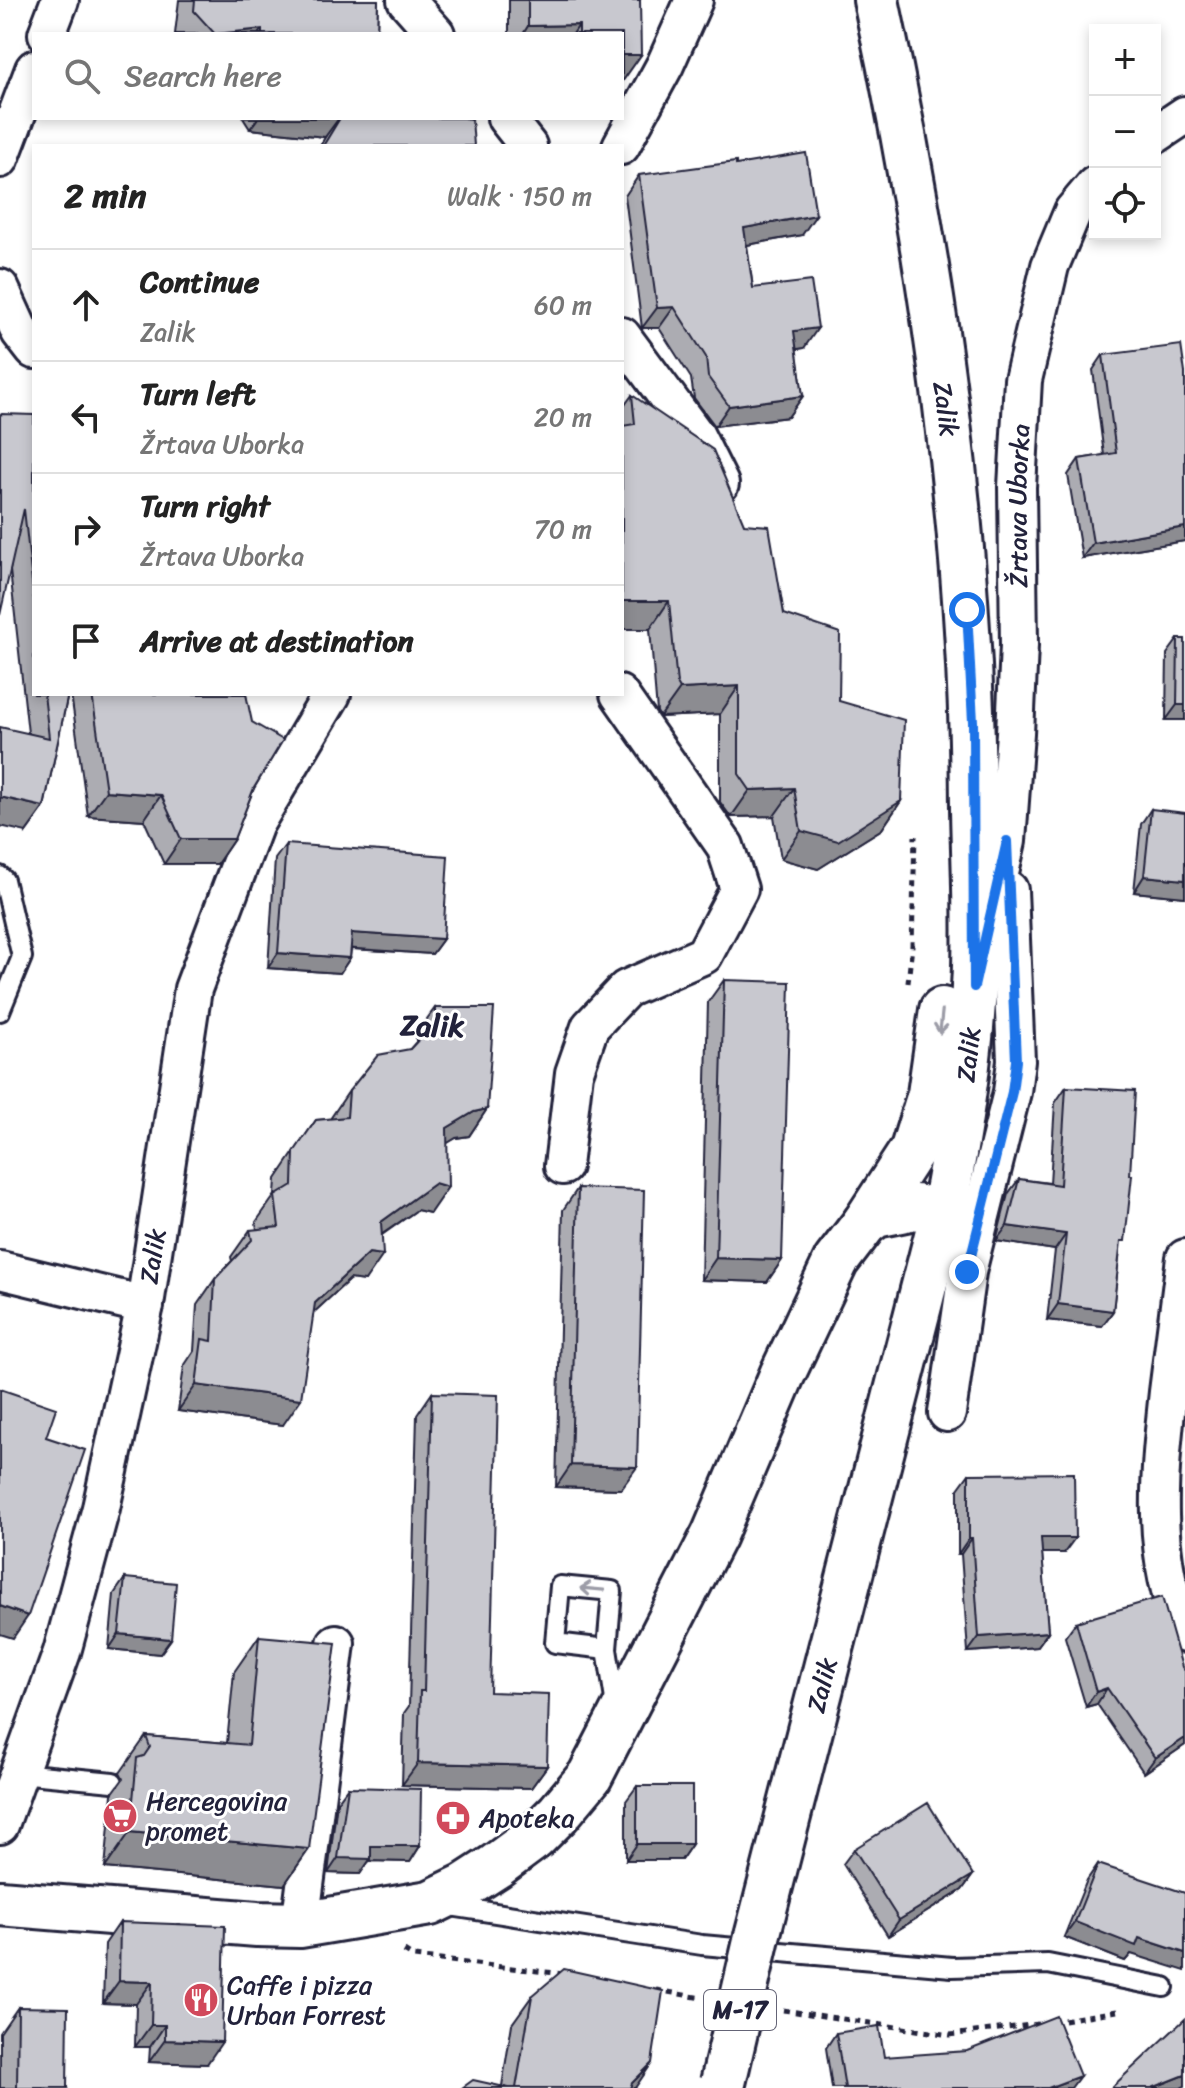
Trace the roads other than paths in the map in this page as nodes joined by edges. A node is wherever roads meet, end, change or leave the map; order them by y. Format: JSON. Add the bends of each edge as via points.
{"nodes":[{"id":1,"x":60,"y":0,"type":"edge"},
{"id":2,"x":406,"y":0,"type":"edge"},
{"id":3,"x":694,"y":0,"type":"edge"},
{"id":4,"x":876,"y":0,"type":"edge"},
{"id":5,"x":48,"y":32,"type":"edge"},
{"id":6,"x":434,"y":32,"type":"edge"},
{"id":7,"x":32,"y":74,"type":"edge"},
{"id":8,"x":1185,"y":104,"type":"edge"},
{"id":9,"x":1184,"y":115,"type":"edge"},
{"id":10,"x":508,"y":120,"type":"edge"},
{"id":11,"x":1161,"y":131,"type":"edge"},
{"id":12,"x":526,"y":144,"type":"edge"},
{"id":13,"x":622,"y":144,"type":"edge"},
{"id":14,"x":0,"y":159,"type":"edge"},
{"id":15,"x":1089,"y":192,"type":"edge"},
{"id":16,"x":0,"y":288,"type":"edge"},
{"id":17,"x":624,"y":339,"type":"edge"},
{"id":18,"x":32,"y":347,"type":"edge"},
{"id":19,"x":738,"y":520,"type":"edge"},
{"id":20,"x":328,"y":696,"type":"edge"},
{"id":21,"x":620,"y":696,"type":"edge"},
{"id":22,"x":973,"y":810,"type":"junction"},
{"id":23,"x":1007,"y":841,"type":"junction"},
{"id":24,"x":0,"y":876,"type":"edge"},
{"id":25,"x":974,"y":987,"type":"junction"},
{"id":26,"x":0,"y":1011,"type":"edge"},
{"id":27,"x":563,"y":1166,"type":"dead end"},
{"id":28,"x":943,"y":1212,"type":"junction"},
{"id":29,"x":865,"y":1223,"type":"junction"},
{"id":30,"x":1185,"y":1258,"type":"edge"},
{"id":31,"x":0,"y":1270,"type":"edge"},
{"id":32,"x":145,"y":1305,"type":"junction"},
{"id":33,"x":947,"y":1413,"type":"dead end"},
{"id":34,"x":1185,"y":1634,"type":"edge"},
{"id":35,"x":336,"y":1643,"type":"edge"},
{"id":36,"x":607,"y":1649,"type":"dead end"},
{"id":37,"x":619,"y":1723,"type":"junction"},
{"id":38,"x":19,"y":1773,"type":"junction"},
{"id":39,"x":113,"y":1782,"type":"dead end"},
{"id":40,"x":0,"y":1825,"type":"edge"},
{"id":41,"x":0,"y":1903,"type":"edge"},
{"id":42,"x":430,"y":1903,"type":"junction"},
{"id":43,"x":300,"y":1925,"type":"junction"},
{"id":44,"x":1164,"y":1987,"type":"dead end"},
{"id":45,"x":722,"y":2085,"type":"edge"}],
"edges":[{"from":1,"to":5,"type":"street"},
{"from":2,"to":6,"type":"street"},
{"from":3,"to":13,"type":"street"},
{"from":4,"to":22,"type":"main road","name":"Zalik","number":"M-17","via":[[925,258],[954,468],[967,610]]},
{"from":7,"to":14,"type":"street"},
{"from":8,"to":9,"type":"street"},
{"from":9,"to":11,"type":"street"},
{"from":10,"to":12,"type":"street"},
{"from":15,"to":23,"type":"street","name":"Žrtava Uborka","via":[[1073,211],[1050,266],[1023,380],[1017,487],[1019,645]]},
{"from":16,"to":18,"type":"street"},
{"from":17,"to":19,"type":"street","via":[[696,436]]},
{"from":20,"to":32,"type":"street","name":"Zalik","via":[[255,824],[193,989]]},
{"from":21,"to":27,"type":"street","via":[[725,846],[739,889],[704,955],[626,989],[590,1027],[574,1073]]},
{"from":22,"to":25,"type":"main road","name":"Zalik","number":"M-17"},
{"from":22,"to":29,"type":"main road","one_way":true,"via":[[952,852],[946,980],[930,1094],[913,1149]]},
{"from":23,"to":25,"type":"street","name":"Žrtava Uborka"},
{"from":23,"to":33,"type":"street","name":"Žrtava Uborka","via":[[1016,1061],[967,1272]]},
{"from":24,"to":26,"type":"lane","via":[[22,957]]},
{"from":25,"to":28,"type":"main road","name":"Zalik","number":"M-17"},
{"from":28,"to":29,"type":"main road","via":[[892,1210]]},
{"from":28,"to":45,"type":"main road","name":"Zalik","number":"M-17","bridge":true},
{"from":29,"to":37,"type":"main road","via":[[836,1261],[714,1535]]},
{"from":30,"to":34,"type":"street","via":[[1159,1469],[1160,1548]]},
{"from":31,"to":32,"type":"street"},
{"from":32,"to":38,"type":"street","name":"Zalik","via":[[101,1508],[62,1652]]},
{"from":35,"to":43,"type":"street"},
{"from":36,"to":37,"type":"lane"},
{"from":37,"to":42,"type":"main road","via":[[590,1776],[535,1837],[465,1886]]},
{"from":38,"to":39,"type":"lane"},
{"from":38,"to":40,"type":"street","name":"Zalik"},
{"from":41,"to":43,"type":"main road"},
{"from":42,"to":43,"type":"main road"},
{"from":42,"to":44,"type":"lane","via":[[702,1945],[952,1967],[1048,1964]]}]}
